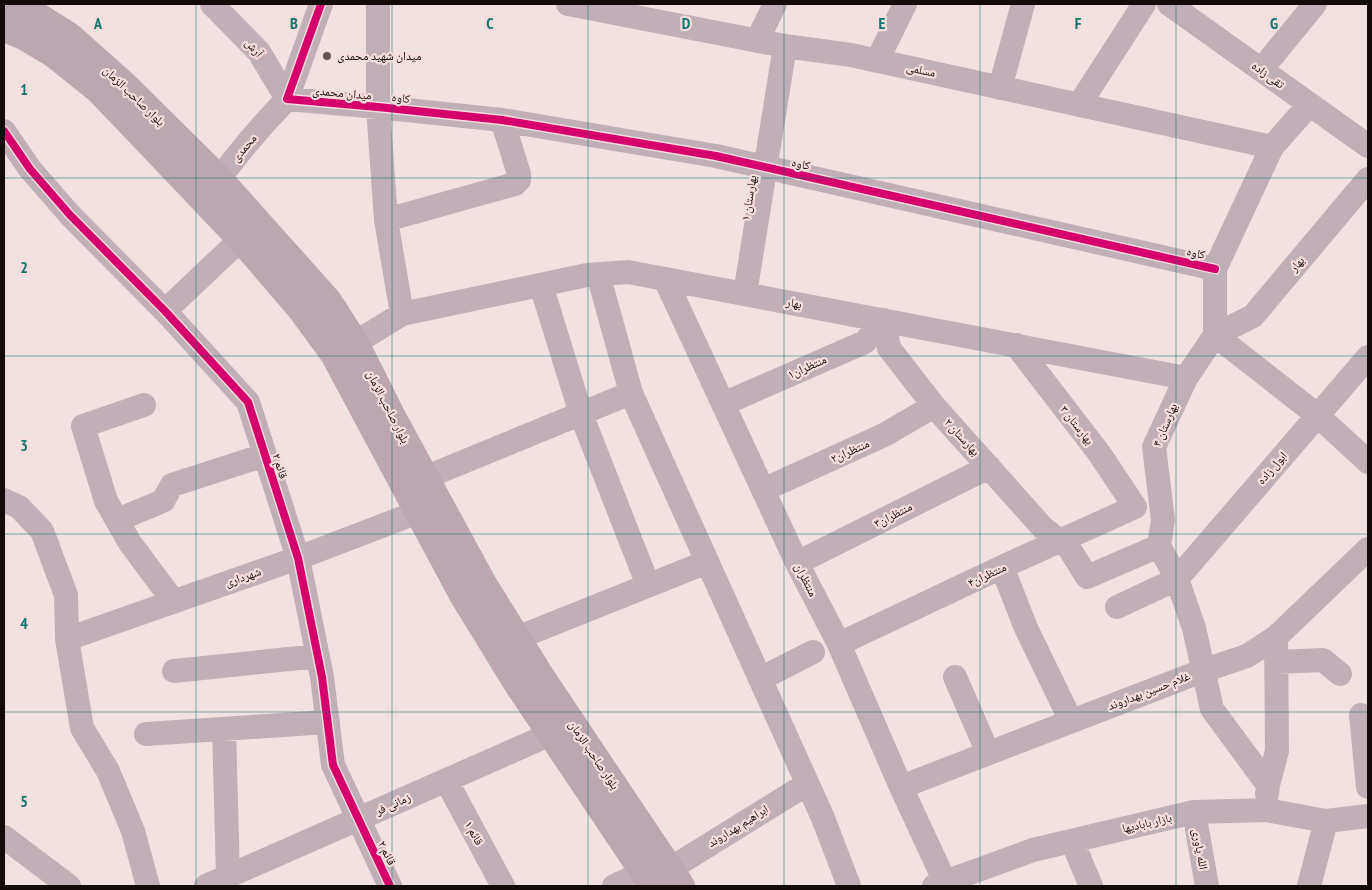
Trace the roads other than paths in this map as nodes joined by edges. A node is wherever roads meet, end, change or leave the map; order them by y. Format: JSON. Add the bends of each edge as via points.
{"nodes":[{"id":1,"x":8,"y":4,"type":"edge"},
{"id":2,"x":212,"y":4,"type":"edge"},
{"id":3,"x":321,"y":4,"type":"edge"},
{"id":4,"x":378,"y":4,"type":"edge"},
{"id":5,"x":568,"y":4,"type":"edge"},
{"id":6,"x":775,"y":4,"type":"edge"},
{"id":7,"x":905,"y":4,"type":"edge"},
{"id":8,"x":1023,"y":4,"type":"edge"},
{"id":9,"x":1144,"y":4,"type":"edge"},
{"id":10,"x":1169,"y":4,"type":"edge"},
{"id":11,"x":1315,"y":4,"type":"edge"},
{"id":12,"x":613,"y":8,"type":"edge"},
{"id":13,"x":4,"y":28,"type":"edge"},
{"id":14,"x":757,"y":41,"type":"junction"},
{"id":15,"x":785,"y":46,"type":"junction"},
{"id":16,"x":877,"y":61,"type":"junction"},
{"id":17,"x":1261,"y":70,"type":"junction"},
{"id":18,"x":1000,"y":88,"type":"junction"},
{"id":19,"x":286,"y":100,"type":"junction"},
{"id":20,"x":1079,"y":105,"type":"junction"},
{"id":21,"x":1309,"y":105,"type":"junction"},
{"id":22,"x":378,"y":107,"type":"junction"},
{"id":23,"x":502,"y":120,"type":"junction"},
{"id":24,"x":4,"y":131,"type":"edge"},
{"id":25,"x":1272,"y":146,"type":"junction"},
{"id":26,"x":1368,"y":146,"type":"edge"},
{"id":27,"x":765,"y":168,"type":"junction"},
{"id":28,"x":1368,"y":179,"type":"edge"},
{"id":29,"x":211,"y":189,"type":"junction"},
{"id":30,"x":386,"y":220,"type":"junction"},
{"id":31,"x":241,"y":239,"type":"junction"},
{"id":32,"x":1215,"y":269,"type":"junction"},
{"id":33,"x":598,"y":274,"type":"junction"},
{"id":34,"x":665,"y":279,"type":"junction"},
{"id":35,"x":541,"y":285,"type":"junction"},
{"id":36,"x":745,"y":294,"type":"junction"},
{"id":37,"x":166,"y":311,"type":"junction"},
{"id":38,"x":402,"y":314,"type":"junction"},
{"id":39,"x":884,"y":320,"type":"junction"},
{"id":40,"x":1215,"y":335,"type":"junction"},
{"id":41,"x":355,"y":342,"type":"junction"},
{"id":42,"x":1016,"y":345,"type":"junction"},
{"id":43,"x":1368,"y":357,"type":"edge"},
{"id":44,"x":1186,"y":378,"type":"junction"},
{"id":45,"x":631,"y":393,"type":"junction"},
{"id":46,"x":723,"y":404,"type":"junction"},
{"id":47,"x":144,"y":405,"type":"dead end"},
{"id":48,"x":934,"y":406,"type":"junction"},
{"id":49,"x":581,"y":414,"type":"junction"},
{"id":50,"x":1317,"y":415,"type":"junction"},
{"id":51,"x":264,"y":455,"type":"junction"},
{"id":52,"x":1368,"y":462,"type":"edge"},
{"id":53,"x":989,"y":467,"type":"junction"},
{"id":54,"x":424,"y":478,"type":"junction"},
{"id":55,"x":763,"y":490,"type":"junction"},
{"id":56,"x":4,"y":500,"type":"edge"},
{"id":57,"x":1135,"y":507,"type":"joint"},
{"id":58,"x":418,"y":512,"type":"junction"},
{"id":59,"x":117,"y":520,"type":"junction"},
{"id":60,"x":1059,"y":541,"type":"junction"},
{"id":61,"x":1160,"y":546,"type":"junction"},
{"id":62,"x":1366,"y":556,"type":"edge"},
{"id":63,"x":298,"y":558,"type":"junction"},
{"id":64,"x":707,"y":562,"type":"junction"},
{"id":65,"x":797,"y":563,"type":"junction"},
{"id":66,"x":1002,"y":567,"type":"junction"},
{"id":67,"x":1177,"y":579,"type":"junction"},
{"id":68,"x":648,"y":586,"type":"junction"},
{"id":69,"x":174,"y":602,"type":"junction"},
{"id":70,"x":1117,"y":607,"type":"dead end"},
{"id":71,"x":1276,"y":637,"type":"junction"},
{"id":72,"x":517,"y":638,"type":"junction"},
{"id":73,"x":67,"y":639,"type":"junction"},
{"id":74,"x":839,"y":644,"type":"junction"},
{"id":75,"x":813,"y":652,"type":"dead end"},
{"id":76,"x":318,"y":656,"type":"junction"},
{"id":77,"x":1277,"y":662,"type":"junction"},
{"id":78,"x":174,"y":671,"type":"dead end"},
{"id":79,"x":1202,"y":671,"type":"junction"},
{"id":80,"x":1340,"y":674,"type":"dead end"},
{"id":81,"x":955,"y":677,"type":"dead end"},
{"id":82,"x":760,"y":679,"type":"junction"},
{"id":83,"x":1361,"y":715,"type":"dead end"},
{"id":84,"x":1071,"y":721,"type":"junction"},
{"id":85,"x":328,"y":722,"type":"junction"},
{"id":86,"x":224,"y":729,"type":"junction"},
{"id":87,"x":146,"y":734,"type":"dead end"},
{"id":88,"x":551,"y":734,"type":"junction"},
{"id":89,"x":988,"y":753,"type":"junction"},
{"id":90,"x":446,"y":780,"type":"junction"},
{"id":91,"x":807,"y":784,"type":"junction"},
{"id":92,"x":1268,"y":785,"type":"junction"},
{"id":93,"x":901,"y":787,"type":"junction"},
{"id":94,"x":1368,"y":787,"type":"edge"},
{"id":95,"x":1266,"y":810,"type":"junction"},
{"id":96,"x":1194,"y":812,"type":"junction"},
{"id":97,"x":1368,"y":816,"type":"edge"},
{"id":98,"x":358,"y":819,"type":"junction"},
{"id":99,"x":1326,"y":821,"type":"junction"},
{"id":100,"x":4,"y":837,"type":"edge"},
{"id":101,"x":1072,"y":841,"type":"junction"},
{"id":102,"x":662,"y":879,"type":"edge"},
{"id":103,"x":215,"y":883,"type":"edge"},
{"id":104,"x":949,"y":883,"type":"edge"},
{"id":105,"x":69,"y":886,"type":"edge"},
{"id":106,"x":148,"y":886,"type":"edge"},
{"id":107,"x":390,"y":886,"type":"edge"},
{"id":108,"x":503,"y":886,"type":"edge"},
{"id":109,"x":614,"y":886,"type":"edge"},
{"id":110,"x":849,"y":886,"type":"edge"},
{"id":111,"x":1092,"y":886,"type":"edge"},
{"id":112,"x":1207,"y":886,"type":"edge"},
{"id":113,"x":1309,"y":886,"type":"edge"}],
"edges":[{"from":1,"to":29,"type":"main road","name":"بلوار صاحب الزمان","via":[[34,14],[69,36],[124,85]]},
{"from":2,"to":19,"type":"street","name":"آرش","via":[[259,52]]},
{"from":3,"to":19,"type":"street"},
{"from":4,"to":22,"type":"street","name":"میدان محمدی"},
{"from":5,"to":12,"type":"street","name":"مسلمی"},
{"from":6,"to":14,"type":"street"},
{"from":7,"to":16,"type":"street"},
{"from":8,"to":18,"type":"street"},
{"from":9,"to":20,"type":"street"},
{"from":10,"to":17,"type":"street","name":"تقی زاده"},
{"from":11,"to":17,"type":"street"},
{"from":12,"to":14,"type":"street","name":"مسلمی"},
{"from":13,"to":29,"type":"main road","name":"بلوار صاحب الزمان","via":[[54,54]]},
{"from":14,"to":15,"type":"street","name":"مسلمی"},
{"from":15,"to":16,"type":"street","name":"مسلمی"},
{"from":15,"to":27,"type":"street","name":"بهارستان ۱"},
{"from":16,"to":18,"type":"street","name":"مسلمی"},
{"from":17,"to":21,"type":"street","name":"تقی زاده"},
{"from":18,"to":20,"type":"street","name":"مسلمی"},
{"from":19,"to":22,"type":"street","name":"میدان محمدی"},
{"from":19,"to":29,"type":"street","name":"محمدی"},
{"from":20,"to":25,"type":"street","name":"مسلمی"},
{"from":21,"to":25,"type":"street"},
{"from":21,"to":26,"type":"street","name":"تقی زاده"},
{"from":22,"to":23,"type":"street","name":"کاوه"},
{"from":22,"to":30,"type":"street"},
{"from":23,"to":27,"type":"street","name":"کاوه","via":[[716,156]]},
{"from":23,"to":30,"type":"street","via":[[519,174],[515,184]]},
{"from":24,"to":37,"type":"street","name":"قائم ۲","via":[[30,169],[70,215]]},
{"from":25,"to":32,"type":"street"},
{"from":27,"to":32,"type":"street","name":"کاوه"},
{"from":27,"to":36,"type":"street","name":"بهارستان ۱"},
{"from":28,"to":40,"type":"street","name":"بهار","via":[[1254,316]]},
{"from":29,"to":31,"type":"main road","name":"بلوار صاحب الزمان"},
{"from":29,"to":41,"type":"main road","name":"بلوار صاحب الزمان","via":[[328,301]]},
{"from":30,"to":38,"type":"street"},
{"from":31,"to":37,"type":"street"},
{"from":31,"to":58,"type":"main road","name":"بلوار صاحب الزمان","via":[[334,354]]},
{"from":32,"to":40,"type":"street"},
{"from":33,"to":34,"type":"street","name":"بهار","via":[[628,272]]},
{"from":33,"to":35,"type":"street","name":"بهار"},
{"from":33,"to":45,"type":"street"},
{"from":34,"to":36,"type":"street","name":"بهار"},
{"from":34,"to":46,"type":"street","name":"منتظران"},
{"from":35,"to":38,"type":"street","name":"بهار"},
{"from":35,"to":49,"type":"street"},
{"from":36,"to":39,"type":"street","name":"بهار"},
{"from":37,"to":51,"type":"street","name":"قائم ۲","via":[[248,402]]},
{"from":38,"to":41,"type":"street","name":"بهار"},
{"from":39,"to":42,"type":"street","name":"بهار"},
{"from":39,"to":46,"type":"street","name":"منتظران۱","via":[[865,342]]},
{"from":39,"to":48,"type":"street","name":"بهارستان ۲","via":[[889,348]]},
{"from":40,"to":44,"type":"street","name":"بهارستان ۴"},
{"from":40,"to":50,"type":"street"},
{"from":41,"to":54,"type":"main road","name":"بلوار صاحب الزمان"},
{"from":42,"to":44,"type":"street","name":"بهار"},
{"from":42,"to":57,"type":"street","name":"بهارستان ۳","via":[[1099,453]]},
{"from":43,"to":50,"type":"street","name":"ابول زاده"},
{"from":44,"to":61,"type":"street","name":"بهارستان ۴","via":[[1154,447],[1163,520]]},
{"from":45,"to":49,"type":"street"},
{"from":45,"to":64,"type":"street"},
{"from":46,"to":55,"type":"street","name":"منتظران"},
{"from":47,"to":59,"type":"street","via":[[83,426],[106,501]]},
{"from":48,"to":53,"type":"street","name":"بهارستان ۲"},
{"from":48,"to":55,"type":"street","name":"منتظران۲","via":[[884,435]]},
{"from":49,"to":54,"type":"street"},
{"from":49,"to":68,"type":"street"},
{"from":50,"to":52,"type":"street"},
{"from":50,"to":67,"type":"street","name":"ابول زاده"},
{"from":51,"to":59,"type":"street","via":[[172,485],[162,501]]},
{"from":51,"to":63,"type":"street","name":"قائم ۲"},
{"from":53,"to":60,"type":"street","name":"بهارستان ۲","via":[[1043,528]]},
{"from":53,"to":65,"type":"street","name":"منتظران۳"},
{"from":54,"to":72,"type":"main road","name":"بلوار صاحب الزمان"},
{"from":55,"to":65,"type":"street","name":"منتظران"},
{"from":56,"to":73,"type":"street","via":[[19,507],[42,531],[66,595]]},
{"from":57,"to":60,"type":"street","name":"منتظران۴"},
{"from":58,"to":63,"type":"street","name":"شهرداری"},
{"from":58,"to":88,"type":"main road","name":"بلوار صاحب الزمان","via":[[468,603]]},
{"from":59,"to":69,"type":"street"},
{"from":60,"to":61,"type":"street","name":"بهارستان ۲","via":[[1069,548],[1087,577]]},
{"from":60,"to":66,"type":"street","name":"منتظران۴"},
{"from":61,"to":67,"type":"street"},
{"from":62,"to":71,"type":"street","name":"غلام حسین بهداروند"},
{"from":63,"to":69,"type":"street","name":"شهرداری"},
{"from":63,"to":76,"type":"street","name":"قائم ۲"},
{"from":64,"to":68,"type":"street"},
{"from":64,"to":82,"type":"street"},
{"from":65,"to":74,"type":"street","name":"منتظران"},
{"from":66,"to":74,"type":"street","name":"منتظران۴"},
{"from":66,"to":84,"type":"street","via":[[1026,628]]},
{"from":67,"to":70,"type":"street"},
{"from":67,"to":79,"type":"street","via":[[1194,628]]},
{"from":68,"to":72,"type":"street"},
{"from":69,"to":73,"type":"street","name":"شهرداری"},
{"from":71,"to":77,"type":"street"},
{"from":71,"to":79,"type":"street","name":"غلام حسین بهداروند","via":[[1247,656]]},
{"from":72,"to":102,"type":"main road","name":"بلوار صاحب الزمان"},
{"from":73,"to":106,"type":"street","via":[[82,728],[108,770],[133,831]]},
{"from":74,"to":93,"type":"street","name":"منتظران"},
{"from":75,"to":82,"type":"street"},
{"from":76,"to":78,"type":"street"},
{"from":76,"to":85,"type":"street","name":"قائم ۲"},
{"from":77,"to":80,"type":"street","via":[[1323,660]]},
{"from":77,"to":92,"type":"street","via":[[1277,751]]},
{"from":79,"to":84,"type":"street","name":"غلام حسین بهداروند"},
{"from":79,"to":92,"type":"street","via":[[1212,709]]},
{"from":81,"to":89,"type":"street"},
{"from":82,"to":91,"type":"street"},
{"from":83,"to":94,"type":"street"},
{"from":84,"to":89,"type":"street","name":"غلام حسین بهداروند"},
{"from":85,"to":86,"type":"street"},
{"from":85,"to":98,"type":"street","name":"قائم ۲","via":[[333,765]]},
{"from":86,"to":87,"type":"street"},
{"from":86,"to":103,"type":"street"},
{"from":88,"to":90,"type":"street","name":"زمانی فر"},
{"from":88,"to":102,"type":"main road","name":"بلوار صاحب الزمان"},
{"from":89,"to":93,"type":"street","name":"غلام حسین بهداروند"},
{"from":90,"to":98,"type":"street","name":"زمانی فر"},
{"from":90,"to":108,"type":"street","name":"قائم ۱"},
{"from":91,"to":102,"type":"street","name":"ابراهیم بهداروند"},
{"from":91,"to":110,"type":"street"},
{"from":92,"to":95,"type":"street"},
{"from":93,"to":104,"type":"street","name":"منتظران"},
{"from":95,"to":96,"type":"street","name":"بازار بابادیها"},
{"from":95,"to":99,"type":"street","name":"بازار بابادیها"},
{"from":96,"to":101,"type":"street","name":"بازار بابادیها"},
{"from":96,"to":112,"type":"street","name":"الله یاوری"},
{"from":97,"to":99,"type":"street","name":"بازار بابادیها"},
{"from":98,"to":103,"type":"street","name":"زمانی فر"},
{"from":98,"to":107,"type":"street","name":"قائم ۲"},
{"from":99,"to":113,"type":"street"},
{"from":100,"to":105,"type":"street"},
{"from":101,"to":104,"type":"street","name":"بازار بابادیها","via":[[1033,850]]},
{"from":101,"to":111,"type":"street"},
{"from":102,"to":109,"type":"street","name":"ابراهیم بهداروند"}]}
